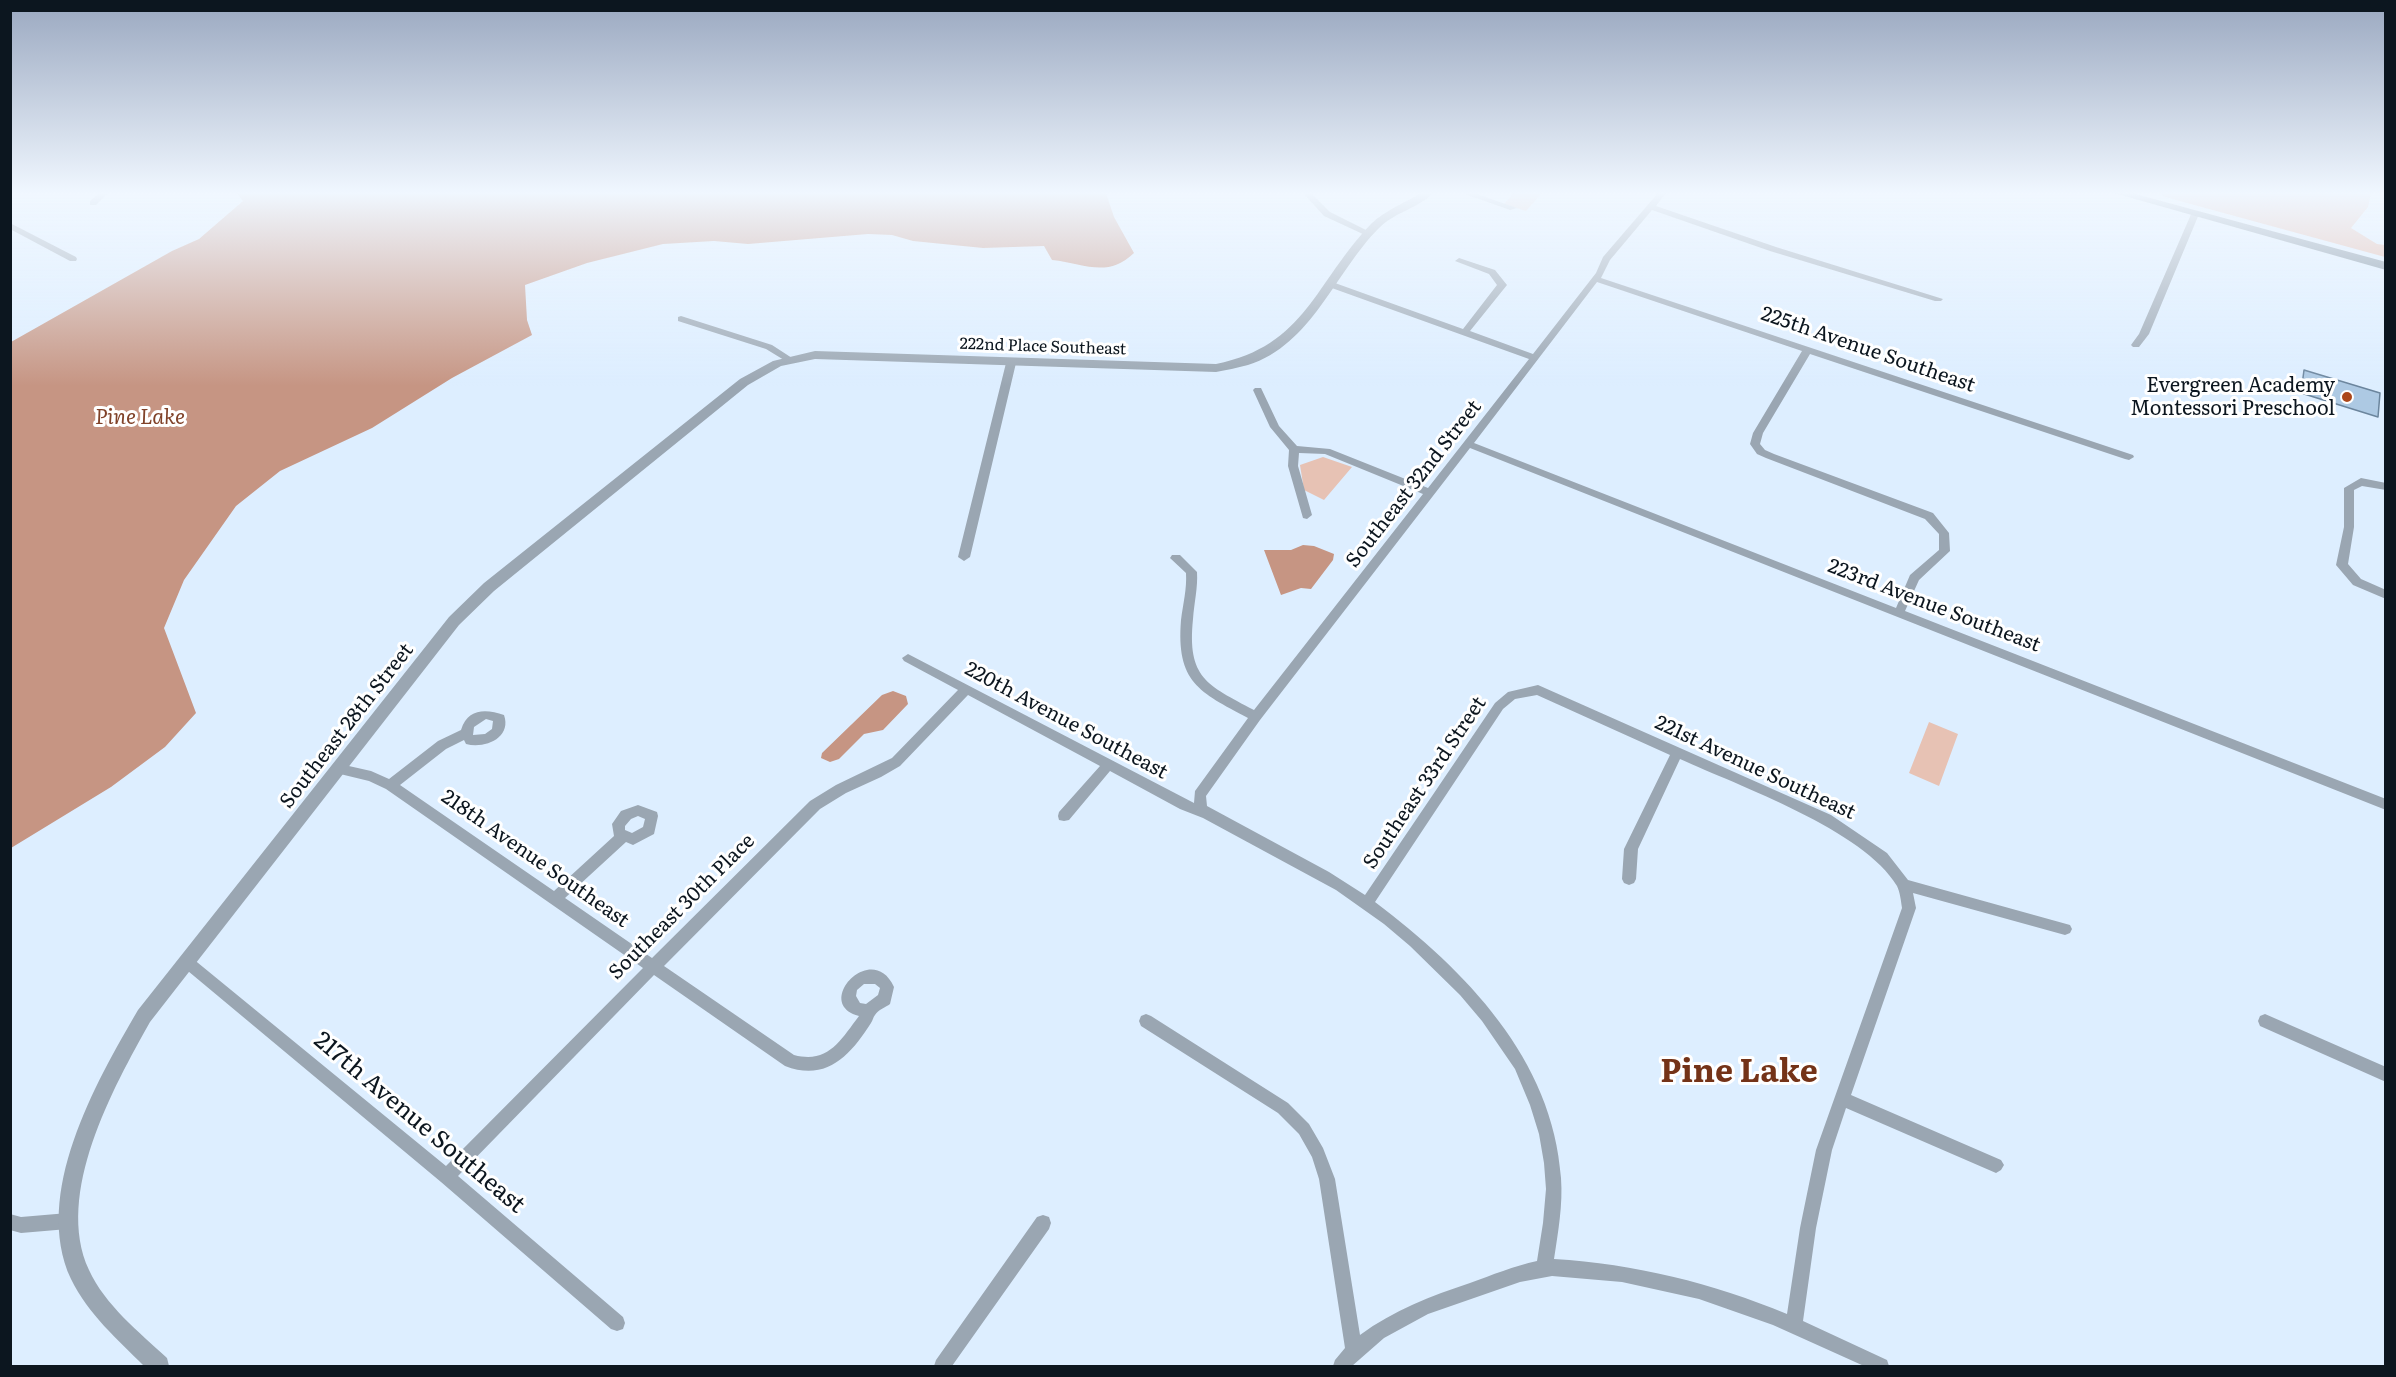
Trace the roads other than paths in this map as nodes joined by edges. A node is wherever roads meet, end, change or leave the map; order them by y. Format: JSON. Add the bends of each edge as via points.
{"nodes":[{"id":1,"x":71,"y":257,"type":"edge"},
{"id":2,"x":1351,"y":257,"type":"edge"},
{"id":3,"x":1607,"y":257,"type":"edge"},
{"id":4,"x":1800,"y":257,"type":"edge"},
{"id":5,"x":2177,"y":257,"type":"edge"},
{"id":6,"x":2353,"y":257,"type":"edge"},
{"id":7,"x":74,"y":259,"type":"dead end"},
{"id":8,"x":1459,"y":261,"type":"dead end"},
{"id":9,"x":2385,"y":266,"type":"edge"},
{"id":10,"x":1596,"y":279,"type":"junction"},
{"id":11,"x":1332,"y":285,"type":"junction"},
{"id":12,"x":1938,"y":299,"type":"dead end"},
{"id":13,"x":681,"y":319,"type":"dead end"},
{"id":14,"x":1465,"y":332,"type":"junction"},
{"id":15,"x":2136,"y":345,"type":"dead end"},
{"id":16,"x":1808,"y":349,"type":"junction"},
{"id":17,"x":1533,"y":357,"type":"junction"},
{"id":18,"x":787,"y":358,"type":"junction"},
{"id":19,"x":1011,"y":363,"type":"junction"},
{"id":20,"x":1258,"y":390,"type":"dead end"},
{"id":21,"x":1468,"y":444,"type":"junction"},
{"id":22,"x":1294,"y":449,"type":"junction"},
{"id":23,"x":2128,"y":457,"type":"dead end"},
{"id":24,"x":2385,"y":487,"type":"edge"},
{"id":25,"x":1430,"y":493,"type":"junction"},
{"id":26,"x":1307,"y":515,"type":"dead end"},
{"id":27,"x":964,"y":557,"type":"dead end"},
{"id":28,"x":1176,"y":558,"type":"dead end"},
{"id":29,"x":2385,"y":595,"type":"edge"},
{"id":30,"x":1899,"y":613,"type":"junction"},
{"id":31,"x":908,"y":658,"type":"dead end"},
{"id":32,"x":965,"y":691,"type":"junction"},
{"id":33,"x":1521,"y":692,"type":"joint"},
{"id":34,"x":1256,"y":717,"type":"junction"},
{"id":35,"x":466,"y":733,"type":"dead end"},
{"id":36,"x":1677,"y":753,"type":"junction"},
{"id":37,"x":1108,"y":765,"type":"junction"},
{"id":38,"x":340,"y":769,"type":"junction"},
{"id":39,"x":390,"y":785,"type":"junction"},
{"id":40,"x":1199,"y":802,"type":"joint"},
{"id":41,"x":2385,"y":805,"type":"edge"},
{"id":42,"x":1208,"y":814,"type":"junction"},
{"id":43,"x":1064,"y":816,"type":"dead end"},
{"id":44,"x":622,"y":837,"type":"dead end"},
{"id":45,"x":1629,"y":879,"type":"dead end"},
{"id":46,"x":1904,"y":885,"type":"junction"},
{"id":47,"x":555,"y":898,"type":"junction"},
{"id":48,"x":1367,"y":903,"type":"junction"},
{"id":49,"x":2065,"y":929,"type":"dead end"},
{"id":50,"x":187,"y":962,"type":"junction"},
{"id":51,"x":653,"y":966,"type":"junction"},
{"id":52,"x":868,"y":1011,"type":"dead end"},
{"id":53,"x":1146,"y":1021,"type":"dead end"},
{"id":54,"x":2265,"y":1022,"type":"dead end"},
{"id":55,"x":2385,"y":1075,"type":"edge"},
{"id":56,"x":1842,"y":1099,"type":"junction"},
{"id":57,"x":1996,"y":1165,"type":"dead end"},
{"id":58,"x":447,"y":1176,"type":"junction"},
{"id":59,"x":68,"y":1221,"type":"junction"},
{"id":60,"x":10,"y":1222,"type":"edge"},
{"id":61,"x":1043,"y":1223,"type":"dead end"},
{"id":62,"x":1544,"y":1268,"type":"junction"},
{"id":63,"x":617,"y":1323,"type":"dead end"},
{"id":64,"x":1794,"y":1324,"type":"junction"},
{"id":65,"x":1354,"y":1349,"type":"junction"},
{"id":66,"x":156,"y":1365,"type":"edge"},
{"id":67,"x":942,"y":1366,"type":"edge"},
{"id":68,"x":1341,"y":1366,"type":"edge"},
{"id":69,"x":1881,"y":1366,"type":"edge"}],
"edges":[{"from":1,"to":7,"type":"street"},
{"from":2,"to":11,"type":"street","name":"222nd Place Southeast"},
{"from":3,"to":10,"type":"street","name":"Southeast 32nd Street"},
{"from":4,"to":12,"type":"street"},
{"from":5,"to":15,"type":"street"},
{"from":6,"to":9,"type":"main road"},
{"from":8,"to":14,"type":"street","via":[[1492,272],[1502,285]]},
{"from":10,"to":16,"type":"street","name":"225th Avenue Southeast"},
{"from":10,"to":17,"type":"street","name":"Southeast 32nd Street"},
{"from":11,"to":14,"type":"street"},
{"from":11,"to":19,"type":"street","name":"222nd Place Southeast","via":[[1288,335],[1263,356],[1241,365]]},
{"from":13,"to":18,"type":"street","via":[[769,347]]},
{"from":14,"to":17,"type":"street"},
{"from":16,"to":23,"type":"street","name":"225th Avenue Southeast"},
{"from":16,"to":30,"type":"street","via":[[1755,444],[1770,456],[1929,516],[1944,533],[1945,550],[1914,578]]},
{"from":17,"to":21,"type":"street","name":"Southeast 32nd Street"},
{"from":18,"to":19,"type":"street","name":"222nd Place Southeast","via":[[815,355]]},
{"from":18,"to":38,"type":"street","name":"Southeast 28th Street","via":[[744,382],[489,587],[454,621]]},
{"from":19,"to":27,"type":"street"},
{"from":20,"to":22,"type":"street","via":[[1275,427]]},
{"from":21,"to":25,"type":"street","name":"Southeast 32nd Street"},
{"from":21,"to":30,"type":"street","name":"223rd Avenue Southeast"},
{"from":22,"to":25,"type":"street","via":[[1326,451]]},
{"from":22,"to":26,"type":"street","via":[[1293,466]]},
{"from":24,"to":29,"type":"street","via":[[2361,482],[2349,488],[2349,527],[2342,565],[2364,586]]},
{"from":25,"to":34,"type":"street","name":"Southeast 32nd Street"},
{"from":28,"to":34,"type":"street","via":[[1191,572],[1185,640],[1191,672],[1208,689]]},
{"from":30,"to":41,"type":"street","name":"223rd Avenue Southeast"},
{"from":31,"to":32,"type":"street","name":"220th Avenue Southeast"},
{"from":32,"to":37,"type":"street","name":"220th Avenue Southeast"},
{"from":32,"to":51,"type":"street","name":"Southeast 30th Place","via":[[896,762],[815,805]]},
{"from":33,"to":36,"type":"street","name":"221st Avenue Southeast","via":[[1538,690],[1550,694]]},
{"from":33,"to":48,"type":"street","name":"Southeast 33rd Street","via":[[1498,706]]},
{"from":34,"to":40,"type":"street","name":"Southeast 32nd Street","via":[[1204,786]]},
{"from":35,"to":39,"type":"street","via":[[442,745]]},
{"from":36,"to":45,"type":"street","via":[[1631,849]]},
{"from":36,"to":46,"type":"street","name":"221st Avenue Southeast","via":[[1826,819],[1876,852]]},
{"from":37,"to":42,"type":"street","name":"220th Avenue Southeast"},
{"from":37,"to":43,"type":"street"},
{"from":38,"to":39,"type":"street","name":"218th Avenue Southeast"},
{"from":38,"to":50,"type":"street","name":"Southeast 28th Street"},
{"from":39,"to":47,"type":"street","name":"218th Avenue Southeast"},
{"from":40,"to":42,"type":"street","name":"220th Avenue Southeast"},
{"from":42,"to":48,"type":"street","name":"220th Avenue Southeast"},
{"from":44,"to":47,"type":"street"},
{"from":46,"to":49,"type":"street"},
{"from":46,"to":56,"type":"street","via":[[1909,908]]},
{"from":47,"to":51,"type":"street","name":"218th Avenue Southeast"},
{"from":48,"to":62,"type":"street","name":"220th Avenue Southeast","via":[[1445,971],[1493,1024],[1519,1062],[1547,1138],[1553,1177]]},
{"from":50,"to":58,"type":"street","name":"217th Avenue Southeast"},
{"from":50,"to":59,"type":"street","name":"Southeast 28th Street","via":[[144,1016],[109,1080],[80,1156]]},
{"from":51,"to":52,"type":"street","name":"218th Avenue Southeast","via":[[803,1065],[816,1065],[834,1057]]},
{"from":51,"to":58,"type":"street","name":"Southeast 30th Place"},
{"from":53,"to":65,"type":"street","via":[[1283,1108],[1304,1129],[1327,1179]]},
{"from":54,"to":55,"type":"street"},
{"from":56,"to":57,"type":"street"},
{"from":56,"to":64,"type":"street","via":[[1822,1161]]},
{"from":58,"to":63,"type":"street","name":"217th Avenue Southeast"},
{"from":59,"to":60,"type":"street","via":[[21,1226]]},
{"from":59,"to":66,"type":"street","name":"Southeast 28th Street","via":[[72,1257],[87,1288]]},
{"from":61,"to":67,"type":"street"},
{"from":62,"to":64,"type":"street","via":[[1606,1272],[1657,1282],[1716,1296]]},
{"from":62,"to":65,"type":"street","via":[[1429,1305]]},
{"from":64,"to":69,"type":"street"},
{"from":65,"to":68,"type":"street"}]}
